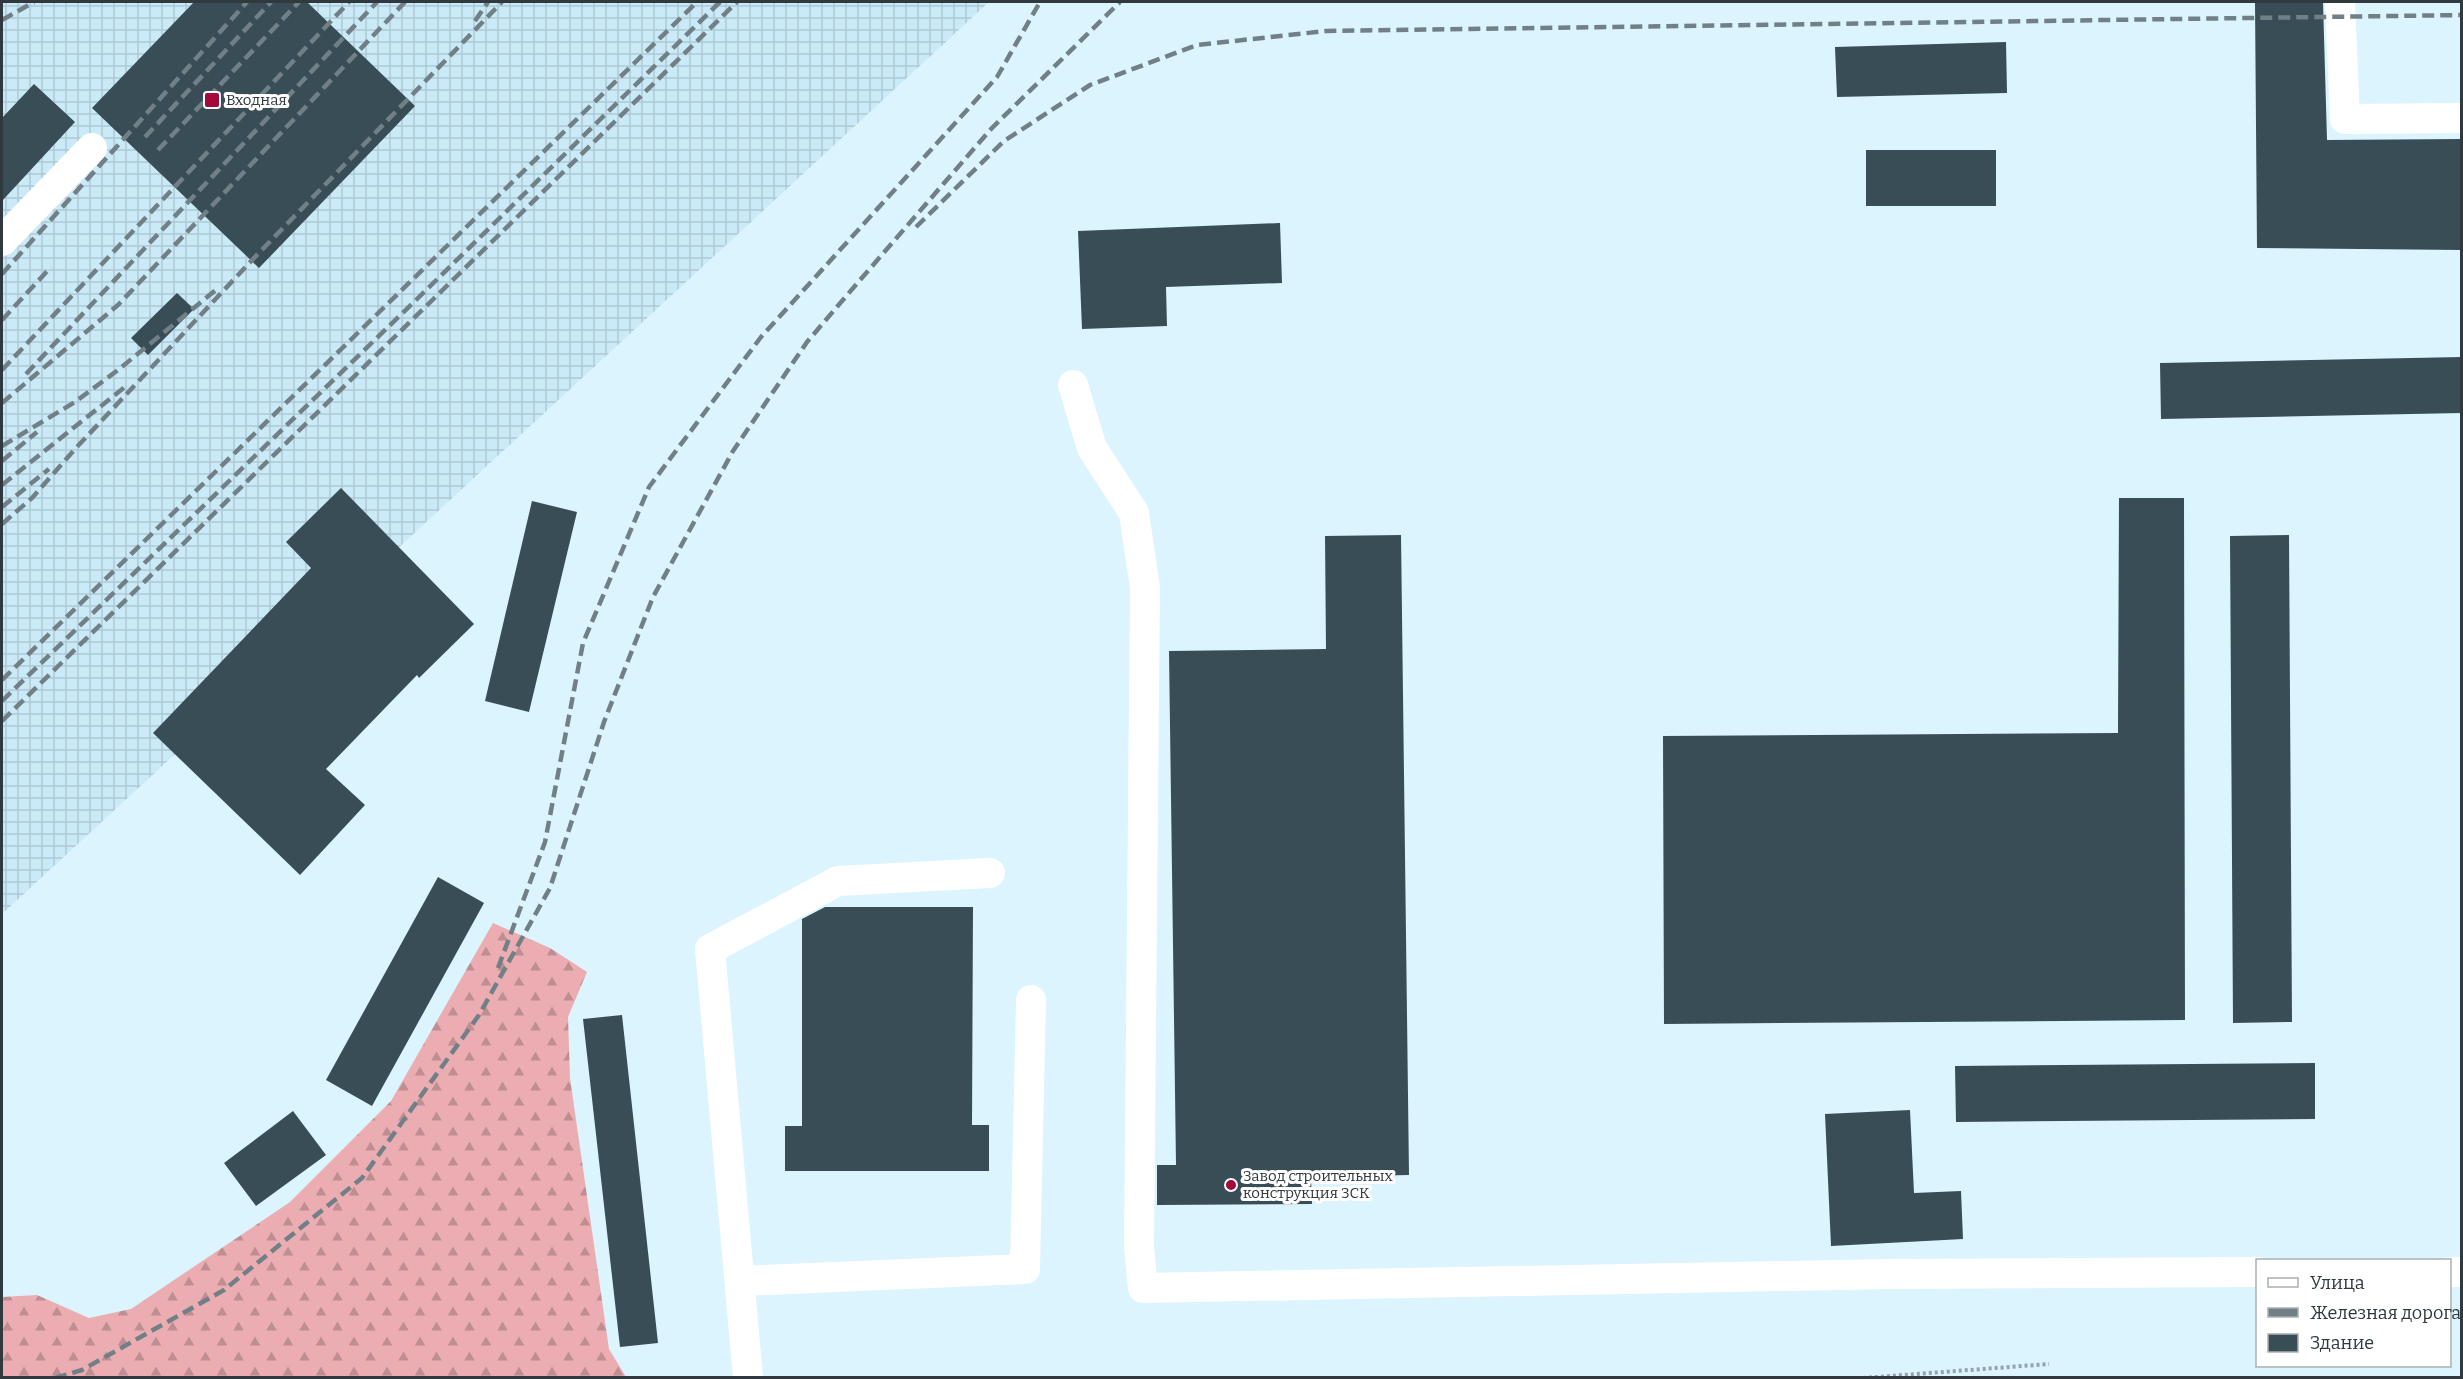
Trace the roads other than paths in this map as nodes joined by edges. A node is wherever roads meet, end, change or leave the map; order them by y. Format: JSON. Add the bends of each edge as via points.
{"nodes":[{"id":1,"x":2340,"y":2,"type":"edge"},
{"id":2,"x":2462,"y":118,"type":"edge"},
{"id":3,"x":92,"y":148,"type":"dead end"},
{"id":4,"x":2,"y":241,"type":"edge"},
{"id":5,"x":1073,"y":386,"type":"dead end"},
{"id":6,"x":990,"y":873,"type":"dead end"},
{"id":7,"x":1031,"y":999,"type":"dead end"},
{"id":8,"x":2256,"y":1272,"type":"edge"},
{"id":9,"x":741,"y":1281,"type":"junction"},
{"id":10,"x":748,"y":1377,"type":"edge"}],
"edges":[{"from":1,"to":2,"type":"street","via":[[2345,120]]},
{"from":3,"to":4,"type":"street"},
{"from":5,"to":8,"type":"street","via":[[1092,448],[1134,513],[1145,588],[1139,1247],[1143,1288],[1892,1274]]},
{"from":6,"to":9,"type":"street","via":[[838,881],[710,949]]},
{"from":7,"to":9,"type":"street","via":[[1024,1269]]},
{"from":9,"to":10,"type":"street"}]}
